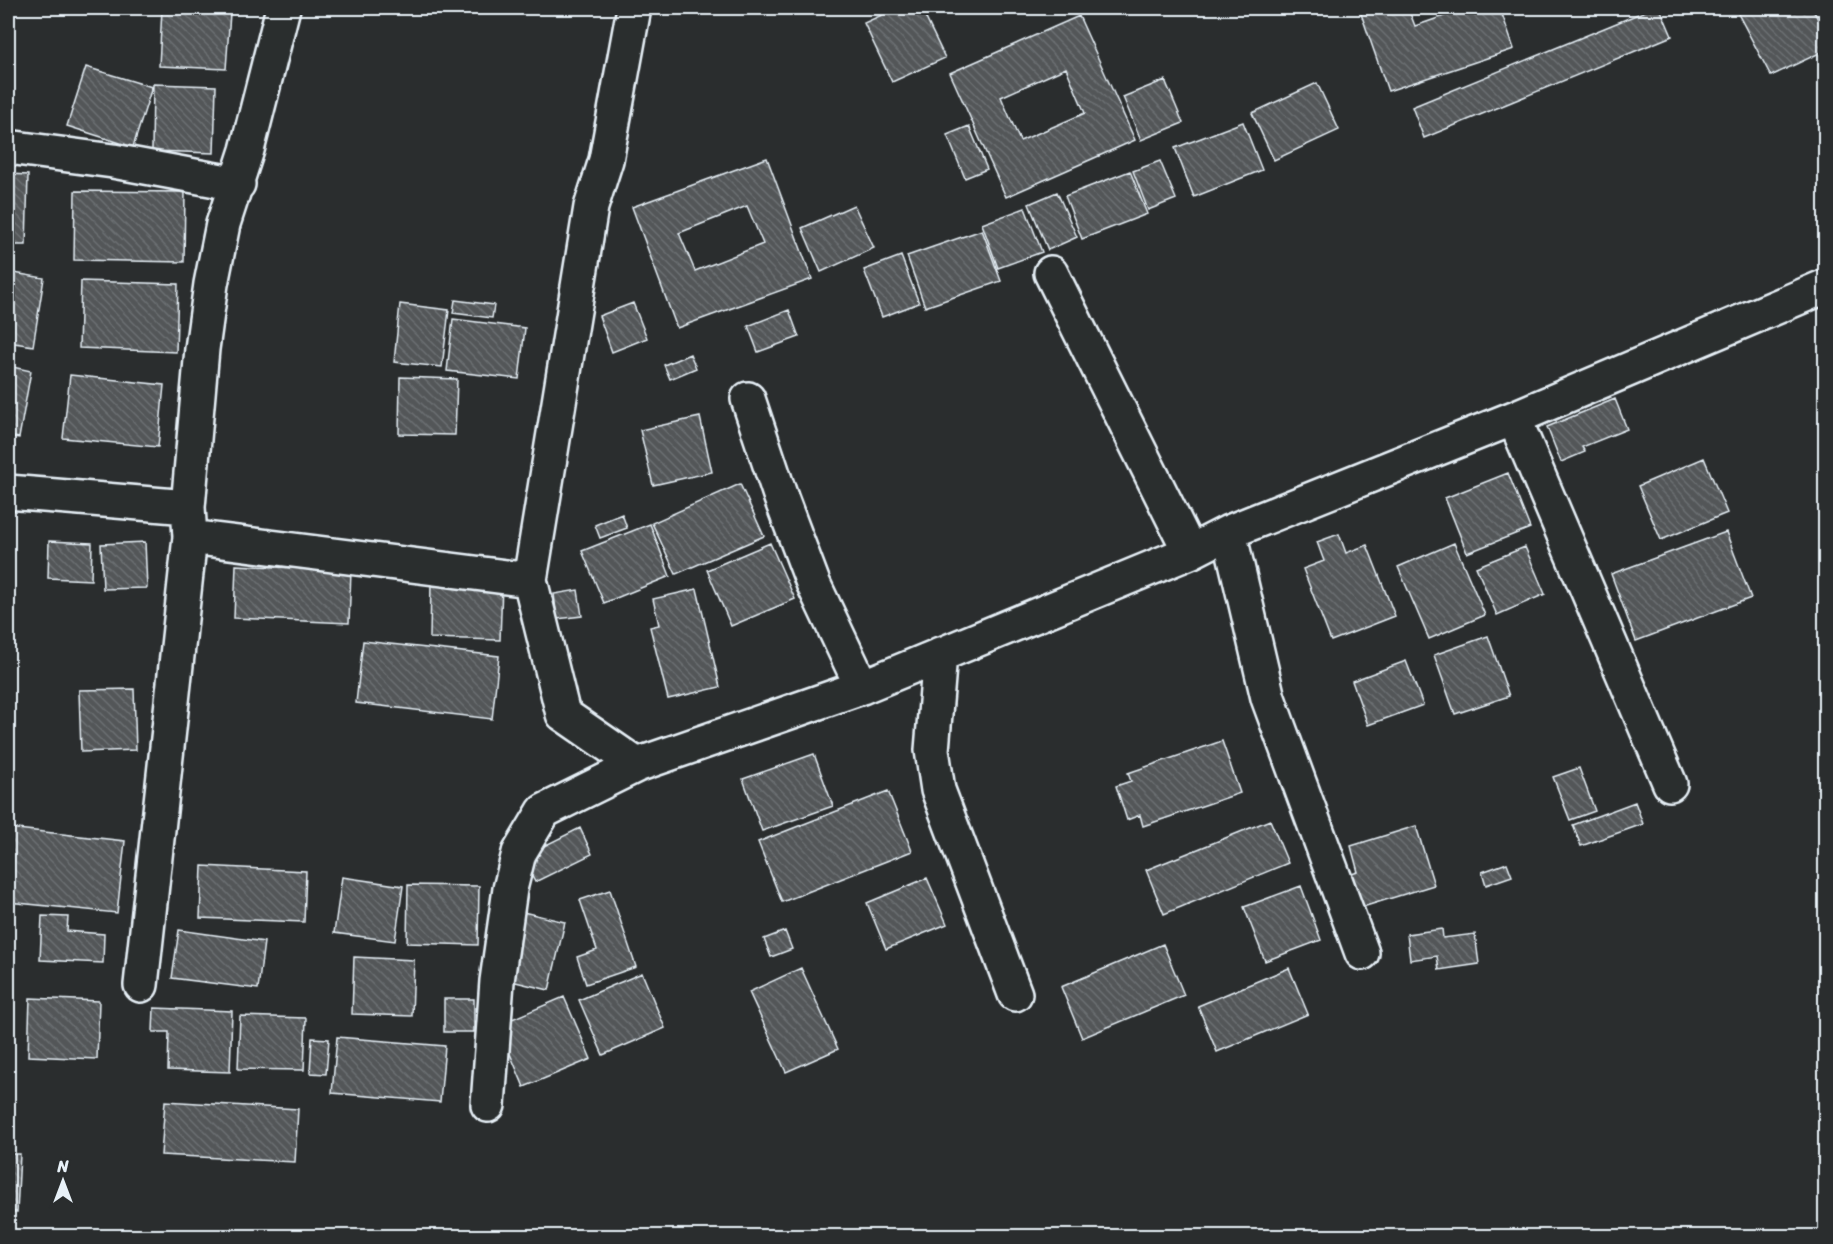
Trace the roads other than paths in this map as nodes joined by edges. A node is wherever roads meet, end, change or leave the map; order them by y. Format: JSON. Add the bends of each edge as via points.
{"nodes":[{"id":1,"x":284,"y":8,"type":"edge"},
{"id":2,"x":634,"y":8,"type":"edge"},
{"id":3,"x":8,"y":147,"type":"edge"},
{"id":4,"x":237,"y":184,"type":"junction"},
{"id":5,"x":1051,"y":273,"type":"dead end"},
{"id":6,"x":1826,"y":286,"type":"edge"},
{"id":7,"x":748,"y":399,"type":"dead end"},
{"id":8,"x":1515,"y":418,"type":"junction"},
{"id":9,"x":8,"y":492,"type":"edge"},
{"id":10,"x":189,"y":522,"type":"junction"},
{"id":11,"x":1229,"y":532,"type":"junction"},
{"id":12,"x":1191,"y":552,"type":"junction"},
{"id":13,"x":530,"y":580,"type":"junction"},
{"id":14,"x":940,"y":654,"type":"junction"},
{"id":15,"x":862,"y":687,"type":"junction"},
{"id":16,"x":637,"y":765,"type":"junction"},
{"id":17,"x":1670,"y":784,"type":"dead end"},
{"id":18,"x":1362,"y":953,"type":"dead end"},
{"id":19,"x":141,"y":986,"type":"dead end"},
{"id":20,"x":1015,"y":994,"type":"dead end"},
{"id":21,"x":488,"y":1105,"type":"dead end"}],
"edges":[{"from":1,"to":4,"type":"street"},
{"from":2,"to":13,"type":"street","via":[[606,160],[591,207]]},
{"from":3,"to":4,"type":"street"},
{"from":4,"to":10,"type":"street","via":[[211,284]]},
{"from":5,"to":12,"type":"street"},
{"from":6,"to":8,"type":"street"},
{"from":7,"to":15,"type":"street","via":[[813,583]]},
{"from":8,"to":11,"type":"street"},
{"from":8,"to":17,"type":"street"},
{"from":9,"to":10,"type":"street"},
{"from":10,"to":13,"type":"street"},
{"from":10,"to":19,"type":"street"},
{"from":11,"to":12,"type":"street"},
{"from":11,"to":18,"type":"street","via":[[1268,698]]},
{"from":12,"to":14,"type":"street"},
{"from":13,"to":16,"type":"street","via":[[563,714]]},
{"from":14,"to":15,"type":"street"},
{"from":14,"to":20,"type":"street","via":[[932,750],[938,790]]},
{"from":15,"to":16,"type":"street"},
{"from":16,"to":21,"type":"street","via":[[544,812],[519,853],[497,981]]}]}
